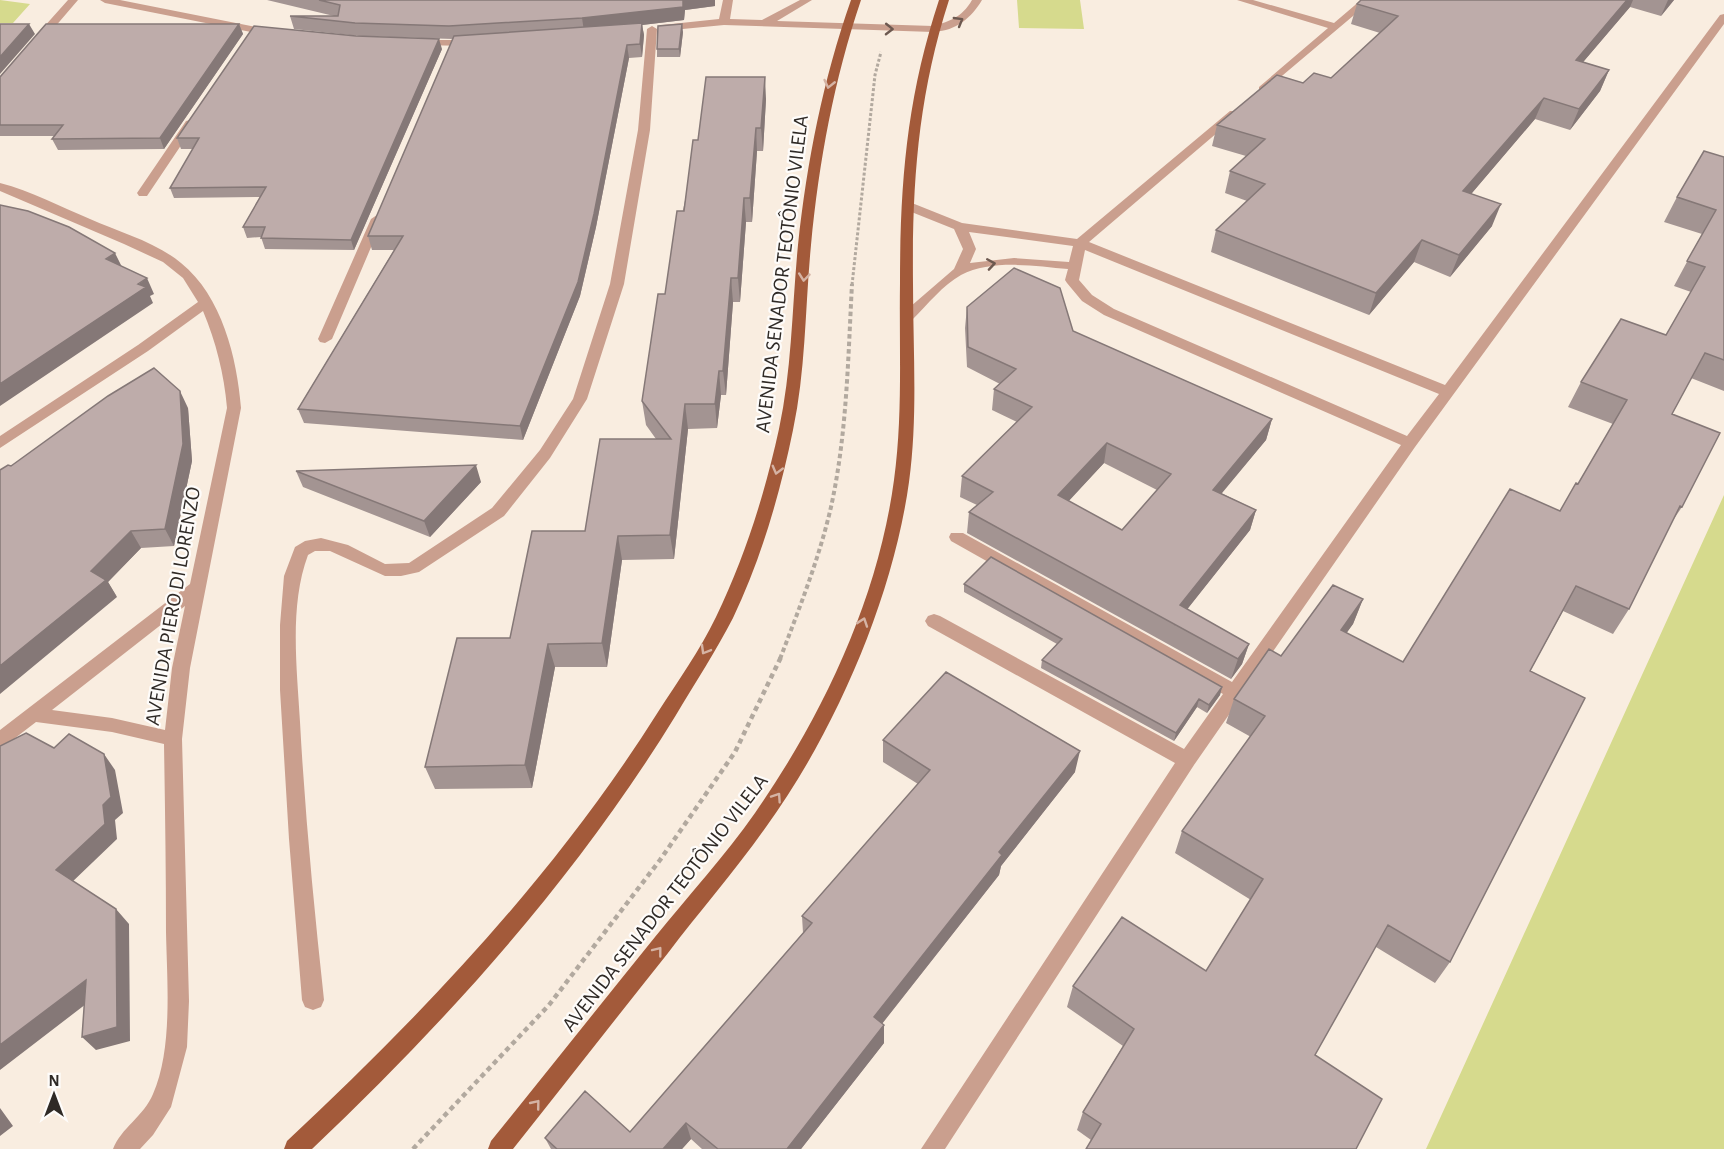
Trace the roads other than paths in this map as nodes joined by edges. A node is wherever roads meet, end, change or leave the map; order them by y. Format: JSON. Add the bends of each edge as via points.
{"nodes":[{"id":1,"x":73,"y":0,"type":"edge"},
{"id":2,"x":105,"y":0,"type":"edge"},
{"id":3,"x":807,"y":0,"type":"edge"},
{"id":4,"x":856,"y":0,"type":"edge"},
{"id":5,"x":944,"y":0,"type":"edge"},
{"id":6,"x":976,"y":0,"type":"edge"},
{"id":7,"x":1242,"y":0,"type":"edge"},
{"id":8,"x":1367,"y":0,"type":"edge"},
{"id":9,"x":731,"y":1,"type":"edge"},
{"id":10,"x":124,"y":2,"type":"edge"},
{"id":11,"x":1724,"y":17,"type":"edge"},
{"id":12,"x":724,"y":22,"type":"junction"},
{"id":13,"x":764,"y":22,"type":"junction"},
{"id":14,"x":1336,"y":27,"type":"junction"},
{"id":15,"x":844,"y":28,"type":"junction"},
{"id":16,"x":933,"y":29,"type":"junction"},
{"id":17,"x":286,"y":34,"type":"edge"},
{"id":18,"x":486,"y":42,"type":"edge"},
{"id":19,"x":411,"y":43,"type":"edge"},
{"id":20,"x":452,"y":44,"type":"junction"},
{"id":21,"x":31,"y":48,"type":"edge"},
{"id":22,"x":447,"y":57,"type":"edge"},
{"id":23,"x":196,"y":114,"type":"edge"},
{"id":24,"x":0,"y":187,"type":"edge"},
{"id":25,"x":14,"y":192,"type":"junction"},
{"id":26,"x":142,"y":193,"type":"dead end"},
{"id":27,"x":0,"y":199,"type":"edge"},
{"id":28,"x":908,"y":206,"type":"junction"},
{"id":29,"x":381,"y":208,"type":"edge"},
{"id":30,"x":959,"y":226,"type":"junction"},
{"id":31,"x":1080,"y":243,"type":"junction"},
{"id":32,"x":1074,"y":266,"type":"junction"},
{"id":33,"x":957,"y":272,"type":"junction"},
{"id":34,"x":205,"y":303,"type":"junction"},
{"id":35,"x":908,"y":316,"type":"junction"},
{"id":36,"x":325,"y":339,"type":"dead end"},
{"id":37,"x":1448,"y":392,"type":"junction"},
{"id":38,"x":0,"y":443,"type":"edge"},
{"id":39,"x":1410,"y":443,"type":"junction"},
{"id":40,"x":957,"y":537,"type":"dead end"},
{"id":41,"x":198,"y":587,"type":"junction"},
{"id":42,"x":934,"y":621,"type":"dead end"},
{"id":43,"x":1235,"y":692,"type":"junction"},
{"id":44,"x":31,"y":714,"type":"junction"},
{"id":45,"x":173,"y":739,"type":"junction"},
{"id":46,"x":0,"y":740,"type":"edge"},
{"id":47,"x":1186,"y":760,"type":"junction"},
{"id":48,"x":313,"y":1000,"type":"dead end"},
{"id":49,"x":124,"y":1149,"type":"edge"},
{"id":50,"x":295,"y":1149,"type":"edge"},
{"id":51,"x":499,"y":1149,"type":"edge"},
{"id":52,"x":932,"y":1149,"type":"edge"}],
"edges":[{"from":1,"to":21,"type":"street"},
{"from":2,"to":10,"type":"street"},
{"from":3,"to":13,"type":"street"},
{"from":4,"to":15,"type":"main road","name":"AVENIDA SENADOR TEOTÔNIO VILELA"},
{"from":5,"to":16,"type":"main road","name":"AVENIDA SENADOR TEOTÔNIO VILELA"},
{"from":16,"to":6,"type":"street","one_way":true,"via":[[960,22]]},
{"from":7,"to":14,"type":"street"},
{"from":8,"to":14,"type":"street"},
{"from":9,"to":12,"type":"street"},
{"from":10,"to":17,"type":"street","via":[[250,34]]},
{"from":11,"to":37,"type":"street"},
{"from":12,"to":13,"type":"street"},
{"from":12,"to":48,"type":"street","via":[[646,30],[644,130],[617,284],[580,399],[545,454],[498,512],[413,568],[382,569],[338,546],[317,545],[301,551],[292,566],[289,735]]},
{"from":13,"to":15,"type":"street"},
{"from":14,"to":31,"type":"street"},
{"from":15,"to":16,"type":"street","one_way":true},
{"from":15,"to":50,"type":"main road","name":"AVENIDA SENADOR TEOTÔNIO VILELA","one_way":true,"via":[[828,89],[815,166],[786,436],[768,505],[730,607],[666,717],[562,864],[469,976]]},
{"from":16,"to":28,"type":"main road","name":"AVENIDA SENADOR TEOTÔNIO VILELA","via":[[914,121]]},
{"from":18,"to":20,"type":"street"},
{"from":19,"to":20,"type":"street"},
{"from":20,"to":22,"type":"street"},
{"from":23,"to":26,"type":"street"},
{"from":24,"to":25,"type":"street","name":"AVENIDA PIERO DI LORENZO"},
{"from":25,"to":27,"type":"street"},
{"from":25,"to":34,"type":"street","name":"AVENIDA PIERO DI LORENZO","via":[[176,265]]},
{"from":28,"to":30,"type":"street"},
{"from":28,"to":35,"type":"main road","name":"AVENIDA SENADOR TEOTÔNIO VILELA"},
{"from":29,"to":36,"type":"street"},
{"from":30,"to":31,"type":"street"},
{"from":30,"to":33,"type":"street","via":[[970,245],[970,254]]},
{"from":31,"to":32,"type":"street"},
{"from":31,"to":37,"type":"street"},
{"from":33,"to":32,"type":"street","one_way":true,"via":[[1015,262]]},
{"from":32,"to":39,"type":"street","via":[[1072,280],[1077,289],[1109,312]]},
{"from":33,"to":35,"type":"street"},
{"from":34,"to":38,"type":"street"},
{"from":34,"to":41,"type":"street","name":"AVENIDA PIERO DI LORENZO","via":[[230,367],[234,408]]},
{"from":51,"to":35,"type":"main road","name":"AVENIDA SENADOR TEOTÔNIO VILELA","one_way":true,"via":[[760,821],[788,779],[832,697],[887,554],[901,492],[907,430]]},
{"from":37,"to":39,"type":"street"},
{"from":39,"to":43,"type":"street"},
{"from":40,"to":43,"type":"street"},
{"from":41,"to":44,"type":"street"},
{"from":41,"to":45,"type":"street","name":"AVENIDA PIERO DI LORENZO","via":[[181,668]]},
{"from":42,"to":47,"type":"street"},
{"from":43,"to":47,"type":"street"},
{"from":44,"to":45,"type":"street","via":[[112,725]]},
{"from":44,"to":46,"type":"street"},
{"from":45,"to":49,"type":"street","name":"AVENIDA PIERO DI LORENZO","via":[[177,1047],[163,1099],[145,1127]]},
{"from":47,"to":52,"type":"street"}]}
